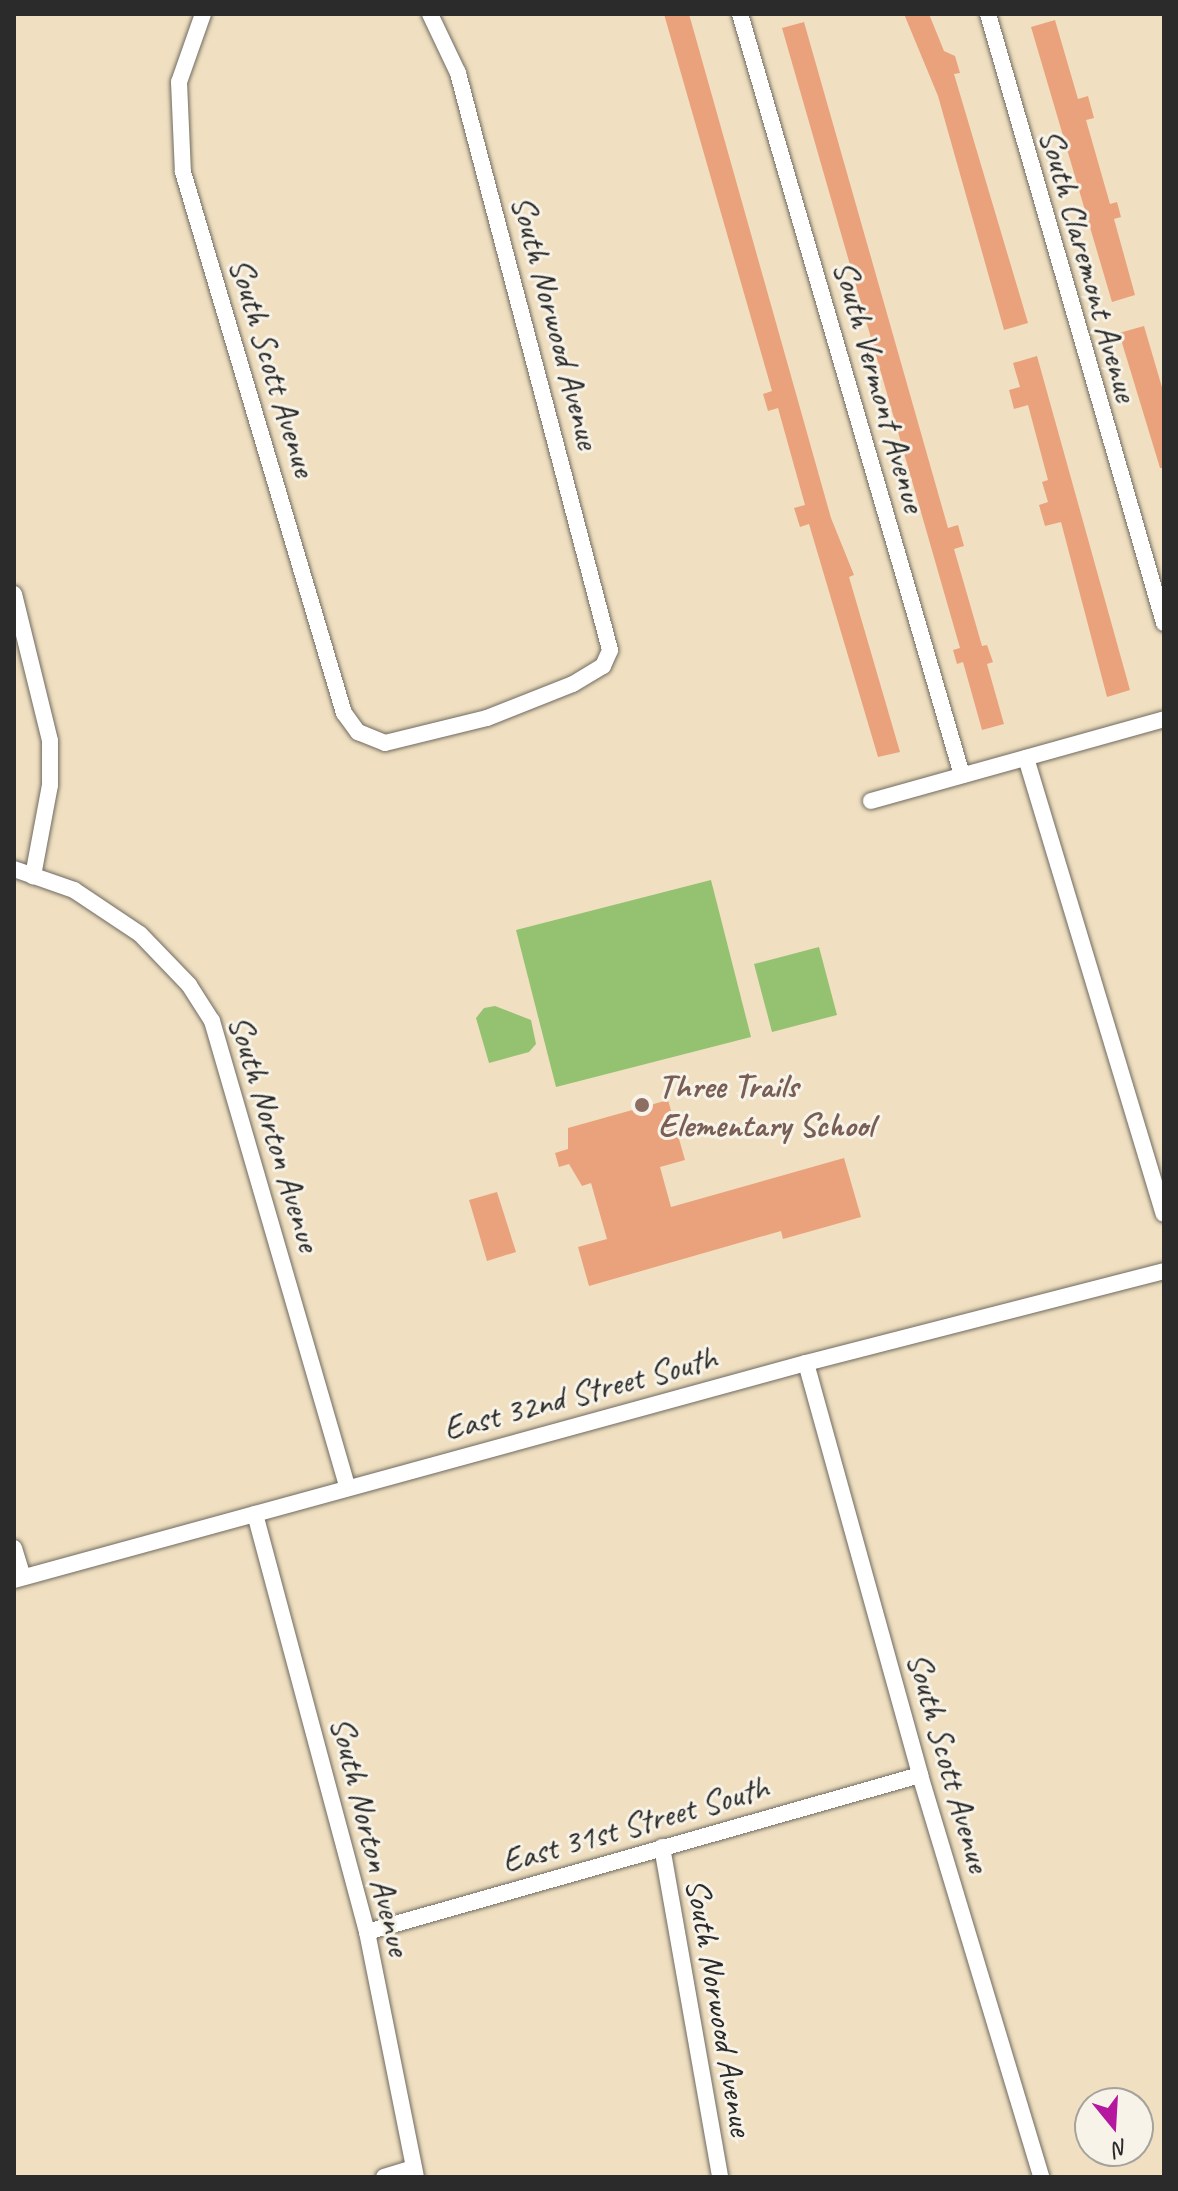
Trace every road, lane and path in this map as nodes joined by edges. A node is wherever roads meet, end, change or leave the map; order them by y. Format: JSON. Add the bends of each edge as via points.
{"nodes":[{"id":1,"x":203,"y":14,"type":"edge"},
{"id":2,"x":430,"y":14,"type":"edge"},
{"id":3,"x":740,"y":14,"type":"edge"},
{"id":4,"x":988,"y":14,"type":"edge"},
{"id":5,"x":14,"y":594,"type":"edge"},
{"id":6,"x":1164,"y":623,"type":"edge"},
{"id":7,"x":610,"y":650,"type":"joint"},
{"id":8,"x":1164,"y":719,"type":"edge"},
{"id":9,"x":1026,"y":758,"type":"junction"},
{"id":10,"x":962,"y":775,"type":"junction"},
{"id":11,"x":871,"y":801,"type":"dead end"},
{"id":12,"x":14,"y":869,"type":"edge"},
{"id":13,"x":33,"y":876,"type":"junction"},
{"id":14,"x":1164,"y":1214,"type":"edge"},
{"id":15,"x":1164,"y":1271,"type":"edge"},
{"id":16,"x":806,"y":1363,"type":"junction"},
{"id":17,"x":348,"y":1488,"type":"junction"},
{"id":18,"x":255,"y":1514,"type":"junction"},
{"id":19,"x":14,"y":1548,"type":"edge"},
{"id":20,"x":18,"y":1578,"type":"edge"},
{"id":21,"x":920,"y":1775,"type":"junction"},
{"id":22,"x":662,"y":1847,"type":"junction"},
{"id":23,"x":367,"y":1932,"type":"junction"},
{"id":24,"x":415,"y":2173,"type":"edge"},
{"id":25,"x":384,"y":2177,"type":"edge"},
{"id":26,"x":720,"y":2177,"type":"edge"},
{"id":27,"x":1041,"y":2177,"type":"edge"}],
"edges":[{"from":1,"to":7,"type":"street","name":"South Scott Avenue","via":[[179,82],[183,172],[344,713],[358,732],[385,743],[487,718],[573,684],[603,666]]},
{"from":2,"to":7,"type":"street","name":"South Norwood Avenue","via":[[458,73]]},
{"from":3,"to":10,"type":"street","name":"South Vermont Avenue"},
{"from":4,"to":6,"type":"street","name":"South Claremont Avenue"},
{"from":5,"to":13,"type":"street","via":[[50,741],[50,785]]},
{"from":8,"to":9,"type":"street"},
{"from":9,"to":10,"type":"street"},
{"from":9,"to":14,"type":"street"},
{"from":10,"to":11,"type":"street"},
{"from":12,"to":13,"type":"street","name":"South Norton Avenue"},
{"from":13,"to":17,"type":"street","name":"South Norton Avenue","via":[[74,890],[140,934],[189,985],[212,1021]]},
{"from":15,"to":16,"type":"street","name":"East 32nd Street South"},
{"from":16,"to":17,"type":"street","name":"East 32nd Street South"},
{"from":16,"to":21,"type":"street","name":"South Scott Avenue"},
{"from":17,"to":18,"type":"street","name":"East 32nd Street South"},
{"from":18,"to":20,"type":"street","name":"East 32nd Street South"},
{"from":18,"to":23,"type":"street","name":"South Norton Avenue"},
{"from":19,"to":20,"type":"street"},
{"from":21,"to":22,"type":"street","name":"East 31st Street South"},
{"from":21,"to":27,"type":"street","name":"South Scott Avenue"},
{"from":22,"to":23,"type":"street","name":"East 31st Street South"},
{"from":22,"to":26,"type":"street","name":"South Norwood Avenue"},
{"from":23,"to":24,"type":"street","name":"South Norton Avenue"},
{"from":24,"to":25,"type":"street"}]}
